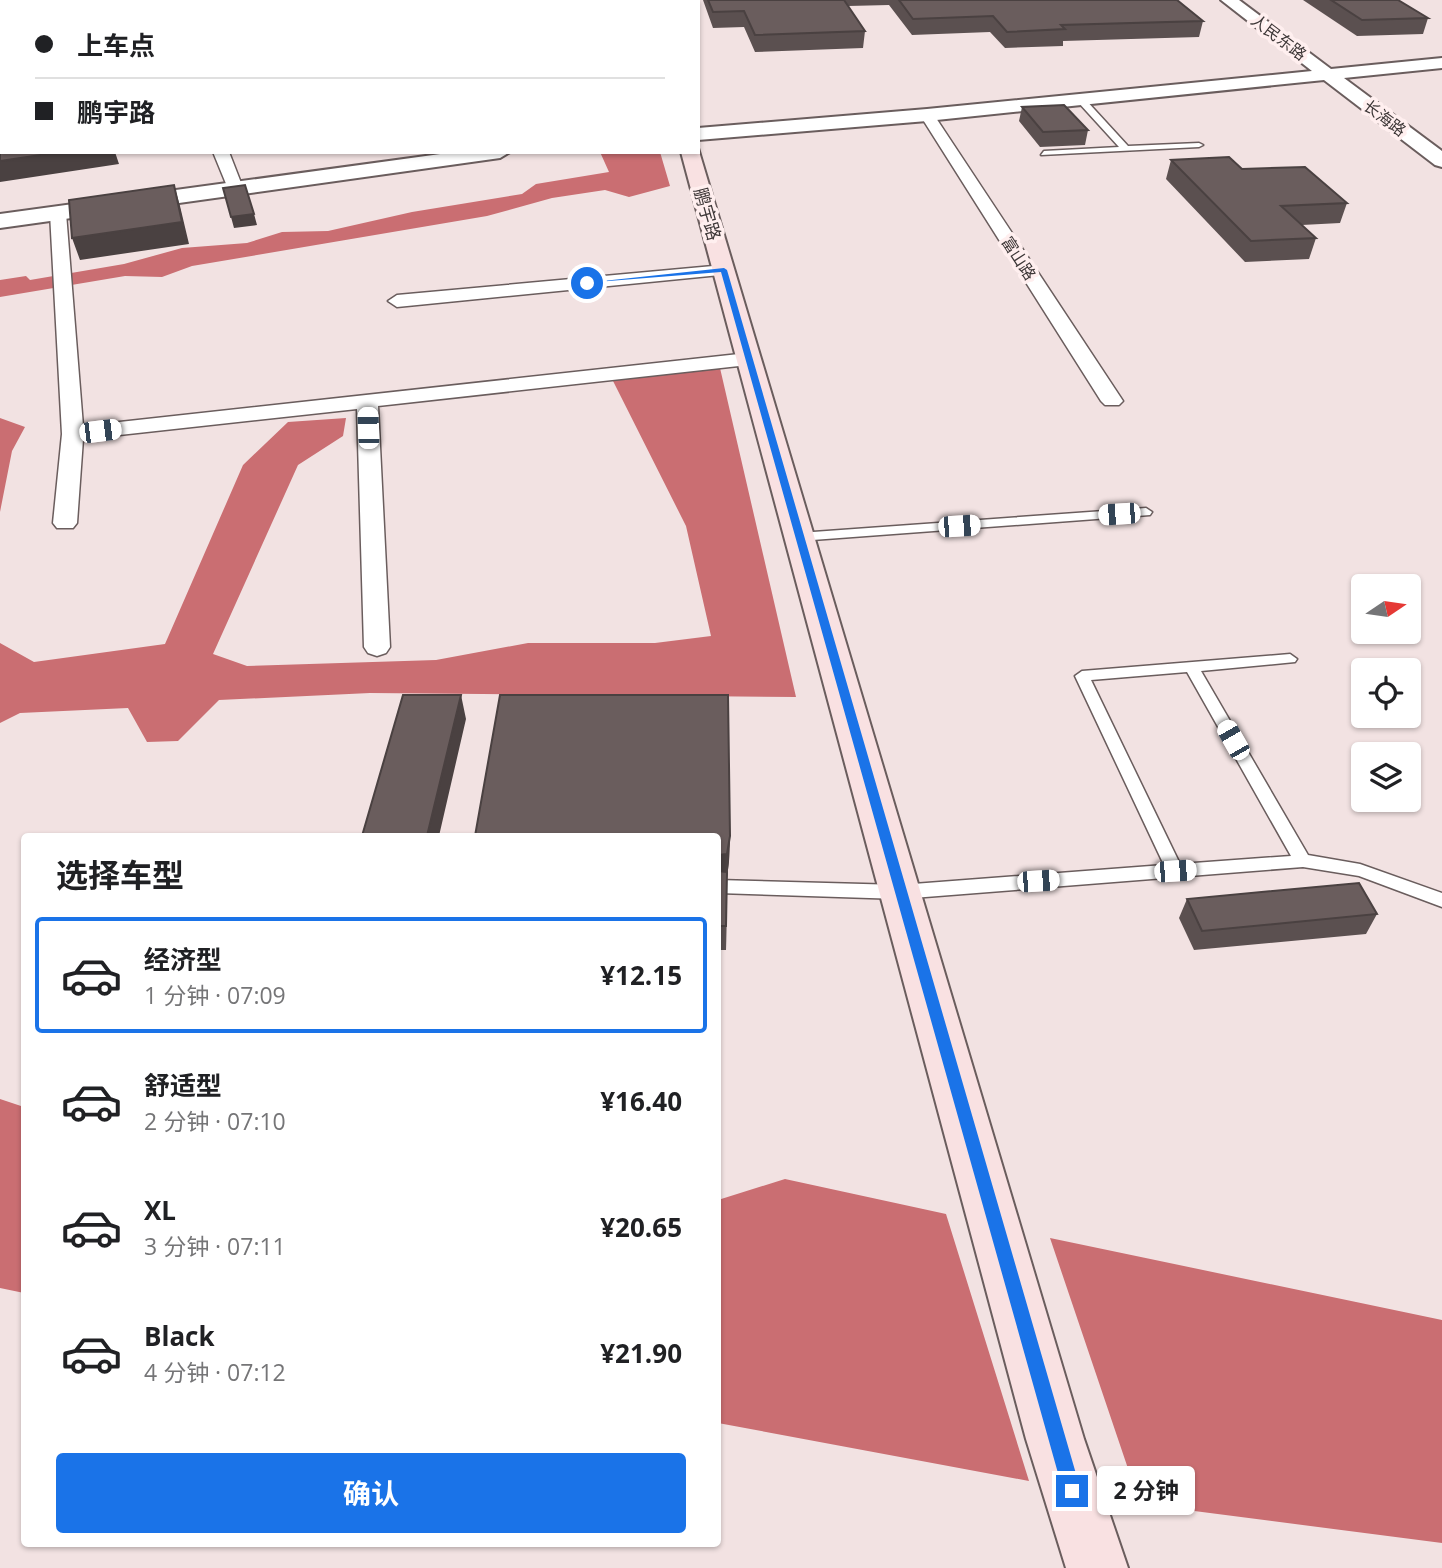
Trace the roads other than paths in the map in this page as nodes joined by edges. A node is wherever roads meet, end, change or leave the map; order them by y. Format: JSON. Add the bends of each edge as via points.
{"nodes":[{"id":1,"x":1229,"y":0,"type":"edge"},
{"id":2,"x":1442,"y":63,"type":"edge"},
{"id":3,"x":1328,"y":75,"type":"junction"},
{"id":4,"x":1081,"y":100,"type":"junction"},
{"id":5,"x":927,"y":115,"type":"junction"},
{"id":6,"x":700,"y":134,"type":"edge"},
{"id":7,"x":1199,"y":145,"type":"dead end"},
{"id":8,"x":1126,"y":149,"type":"junction"},
{"id":9,"x":1044,"y":153,"type":"edge"},
{"id":10,"x":221,"y":154,"type":"edge"},
{"id":11,"x":485,"y":154,"type":"edge"},
{"id":12,"x":692,"y":154,"type":"edge"},
{"id":13,"x":1442,"y":160,"type":"edge"},
{"id":14,"x":235,"y":188,"type":"junction"},
{"id":15,"x":58,"y":213,"type":"junction"},
{"id":16,"x":0,"y":220,"type":"edge"},
{"id":17,"x":724,"y":270,"type":"junction"},
{"id":18,"x":397,"y":301,"type":"dead end"},
{"id":19,"x":748,"y":359,"type":"junction"},
{"id":20,"x":367,"y":400,"type":"junction"},
{"id":21,"x":1112,"y":401,"type":"dead end"},
{"id":22,"x":73,"y":434,"type":"junction"},
{"id":23,"x":1146,"y":512,"type":"dead end"},
{"id":24,"x":65,"y":523,"type":"dead end"},
{"id":25,"x":799,"y":537,"type":"junction"},
{"id":26,"x":377,"y":647,"type":"dead end"},
{"id":27,"x":1290,"y":659,"type":"dead end"},
{"id":28,"x":1191,"y":667,"type":"junction"},
{"id":29,"x":1303,"y":861,"type":"junction"},
{"id":30,"x":1175,"y":871,"type":"junction"},
{"id":31,"x":721,"y":887,"type":"edge"},
{"id":32,"x":900,"y":892,"type":"junction"},
{"id":33,"x":1442,"y":901,"type":"edge"},
{"id":34,"x":1097,"y":1568,"type":"edge"}],
"edges":[{"from":1,"to":3,"type":"street","name":"人民东路"},
{"from":2,"to":3,"type":"street"},
{"from":3,"to":4,"type":"street"},
{"from":3,"to":13,"type":"street","name":"长海路"},
{"from":4,"to":5,"type":"street"},
{"from":4,"to":8,"type":"lane"},
{"from":5,"to":6,"type":"street"},
{"from":5,"to":21,"type":"street","name":"富山路"},
{"from":7,"to":8,"type":"lane"},
{"from":8,"to":9,"type":"lane"},
{"from":10,"to":14,"type":"street"},
{"from":11,"to":14,"type":"street"},
{"from":12,"to":17,"type":"main road","name":"鹏宇路"},
{"from":14,"to":15,"type":"street"},
{"from":15,"to":16,"type":"street"},
{"from":15,"to":22,"type":"street"},
{"from":17,"to":18,"type":"street"},
{"from":17,"to":19,"type":"main road","name":"鹏宇路"},
{"from":19,"to":20,"type":"street"},
{"from":19,"to":25,"type":"main road","name":"鹏宇路"},
{"from":20,"to":22,"type":"street"},
{"from":20,"to":26,"type":"street"},
{"from":22,"to":24,"type":"street"},
{"from":23,"to":25,"type":"lane"},
{"from":25,"to":32,"type":"main road","name":"鹏宇路"},
{"from":27,"to":28,"type":"lane"},
{"from":28,"to":29,"type":"lane"},
{"from":28,"to":30,"type":"lane","via":[[1082,676]]},
{"from":29,"to":30,"type":"lane"},
{"from":29,"to":33,"type":"lane","via":[[1360,870]]},
{"from":30,"to":32,"type":"lane"},
{"from":31,"to":32,"type":"lane"},
{"from":32,"to":34,"type":"main road","name":"鹏宇路","via":[[1055,1439]]}]}
